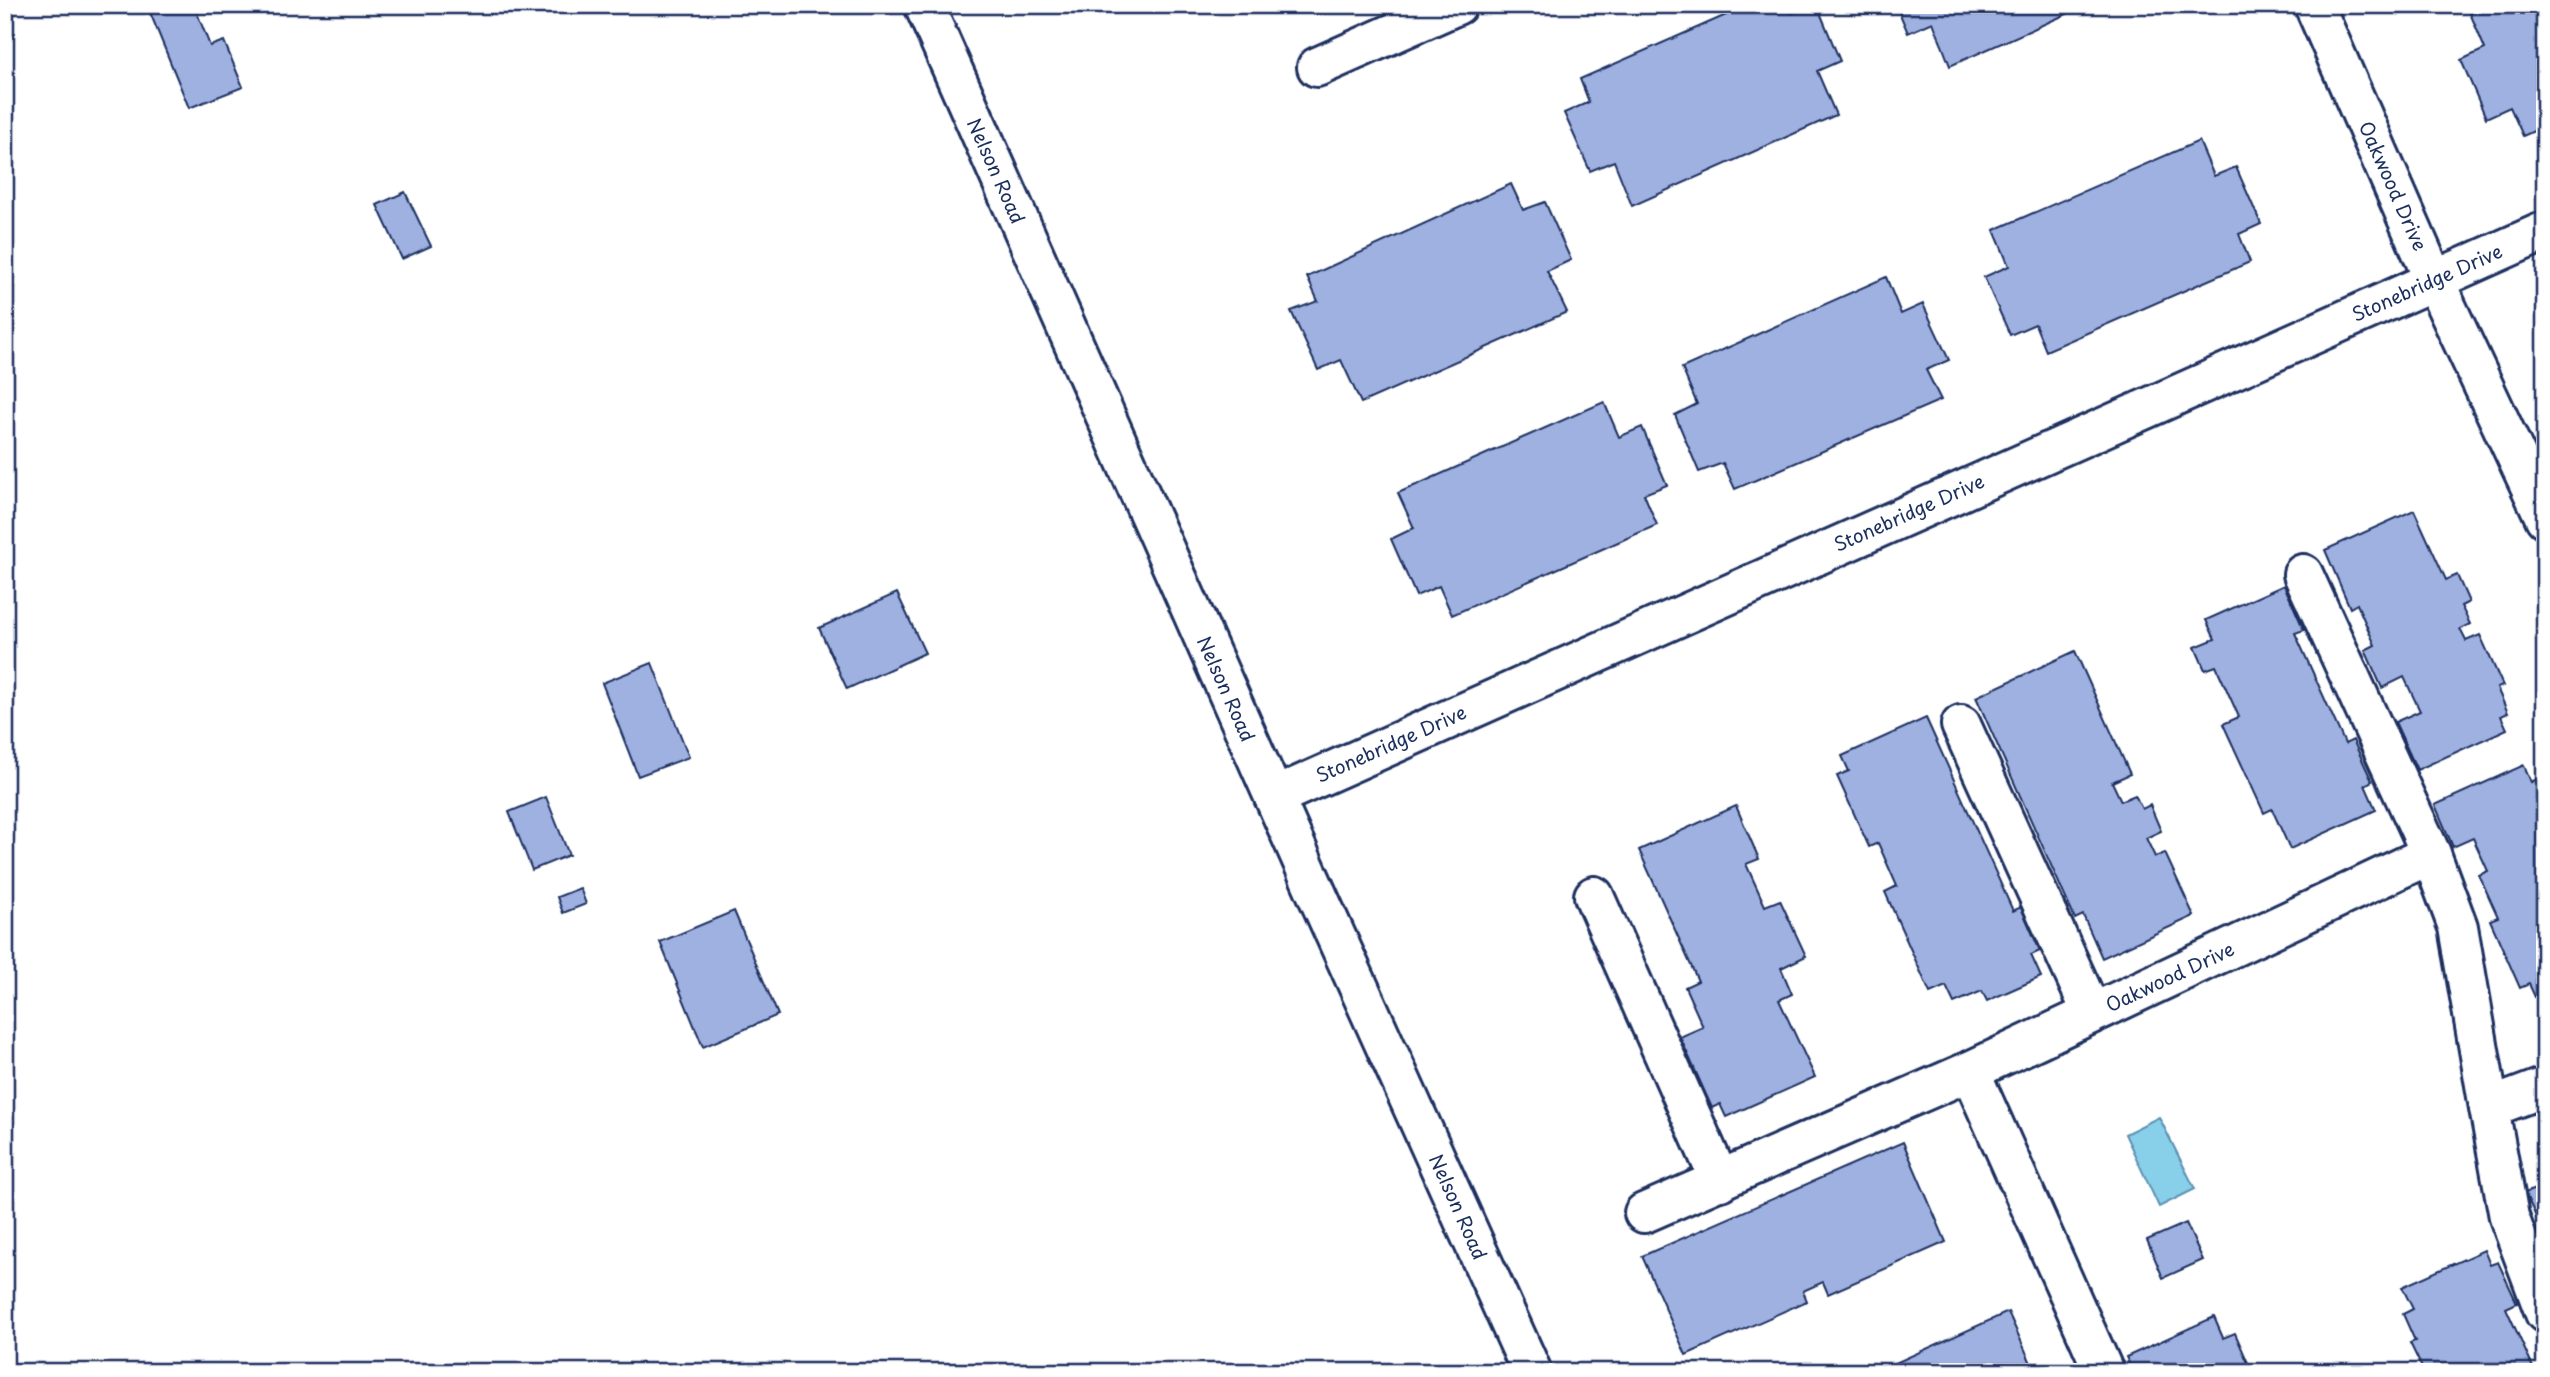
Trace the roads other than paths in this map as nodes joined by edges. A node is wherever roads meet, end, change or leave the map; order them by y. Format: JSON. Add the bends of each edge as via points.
{"nodes":[{"id":1,"x":924,"y":5,"type":"edge"},
{"id":2,"x":1457,"y":5,"type":"edge"},
{"id":3,"x":2314,"y":5,"type":"edge"},
{"id":4,"x":1317,"y":67,"type":"dead end"},
{"id":5,"x":2545,"y":231,"type":"edge"},
{"id":6,"x":2434,"y":280,"type":"junction"},
{"id":7,"x":2545,"y":518,"type":"edge"},
{"id":8,"x":2304,"y":574,"type":"dead end"},
{"id":9,"x":1961,"y":725,"type":"dead end"},
{"id":10,"x":1274,"y":797,"type":"junction"},
{"id":11,"x":2431,"y":854,"type":"junction"},
{"id":12,"x":1594,"y":896,"type":"dead end"},
{"id":13,"x":2092,"y":1013,"type":"junction"},
{"id":14,"x":1970,"y":1071,"type":"junction"},
{"id":15,"x":2545,"y":1087,"type":"edge"},
{"id":16,"x":2489,"y":1108,"type":"junction"},
{"id":17,"x":1720,"y":1181,"type":"junction"},
{"id":18,"x":1644,"y":1213,"type":"dead end"},
{"id":19,"x":2545,"y":1312,"type":"edge"},
{"id":20,"x":1532,"y":1372,"type":"edge"},
{"id":21,"x":2104,"y":1372,"type":"edge"}],
"edges":[{"from":1,"to":10,"type":"street","name":"Nelson Road"},
{"from":2,"to":4,"type":"street"},
{"from":3,"to":6,"type":"street","name":"Oakwood Drive"},
{"from":5,"to":6,"type":"street","name":"Stonebridge Drive"},
{"from":6,"to":7,"type":"street","name":"Oakwood Drive"},
{"from":6,"to":10,"type":"street","name":"Stonebridge Drive"},
{"from":8,"to":11,"type":"street"},
{"from":9,"to":13,"type":"street"},
{"from":10,"to":20,"type":"street","name":"Nelson Road"},
{"from":11,"to":13,"type":"street","name":"Oakwood Drive"},
{"from":11,"to":16,"type":"street","via":[[2458,927]]},
{"from":12,"to":17,"type":"street"},
{"from":13,"to":14,"type":"street","name":"Oakwood Drive"},
{"from":14,"to":17,"type":"street","name":"Oakwood Drive"},
{"from":14,"to":21,"type":"street"},
{"from":15,"to":16,"type":"street"},
{"from":16,"to":19,"type":"street","via":[[2510,1217]]},
{"from":17,"to":18,"type":"street","name":"Oakwood Drive"}]}
